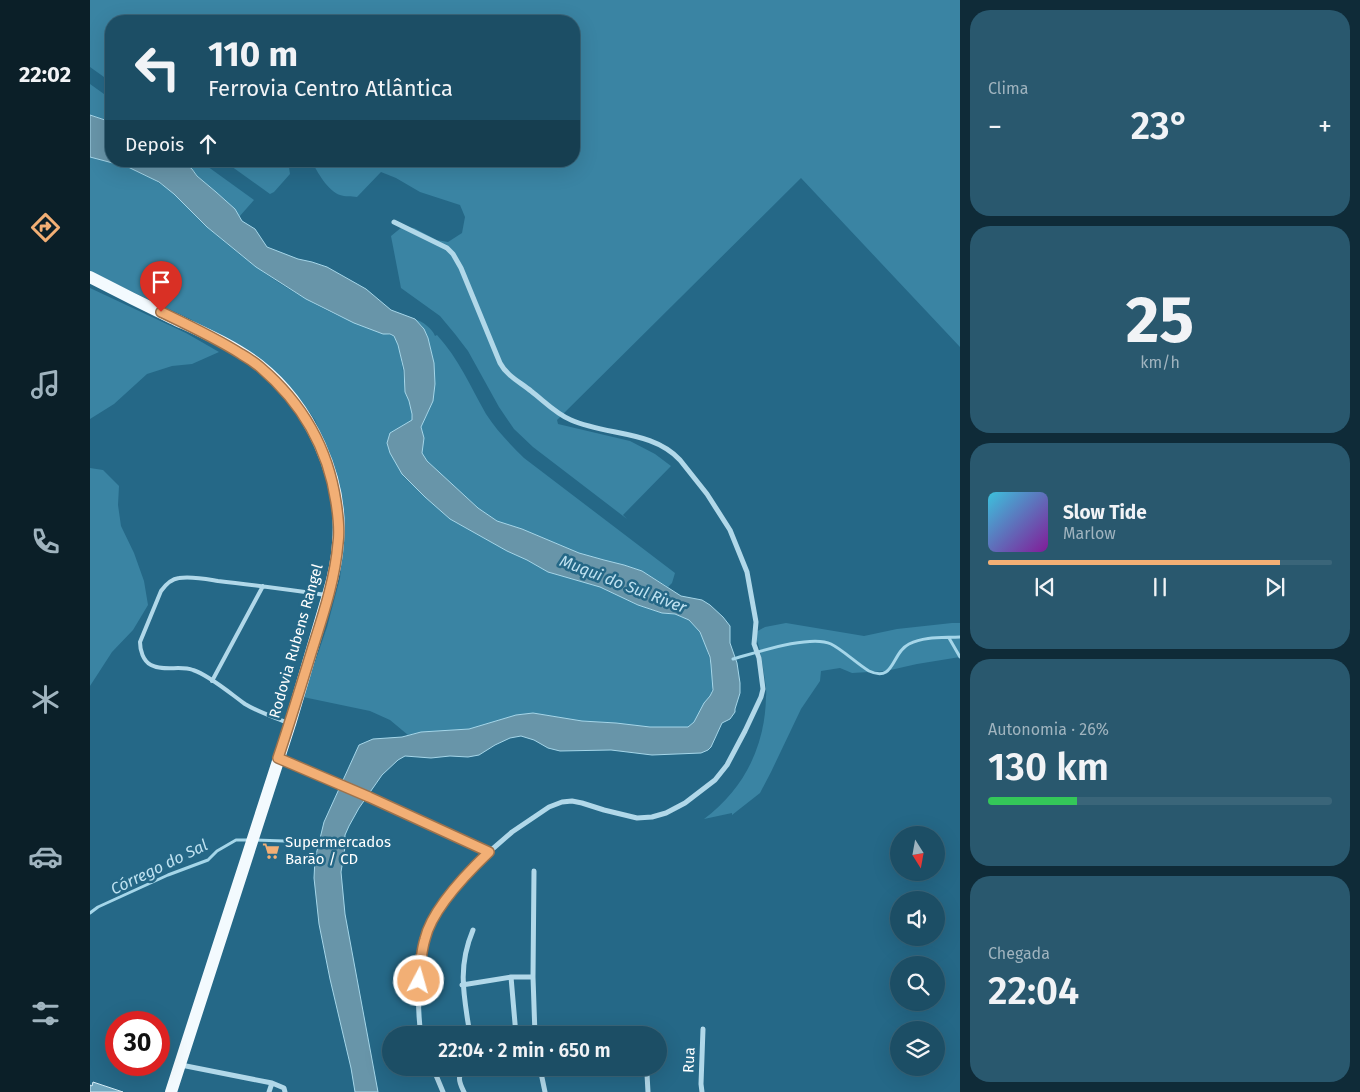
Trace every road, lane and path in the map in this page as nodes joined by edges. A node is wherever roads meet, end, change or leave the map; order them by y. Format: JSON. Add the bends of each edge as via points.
{"nodes":[{"id":1,"x":394,"y":222,"type":"dead end"},
{"id":2,"x":90,"y":277,"type":"edge"},
{"id":3,"x":263,"y":586,"type":"junction"},
{"id":4,"x":328,"y":595,"type":"junction"},
{"id":5,"x":212,"y":681,"type":"junction"},
{"id":6,"x":290,"y":724,"type":"junction"},
{"id":7,"x":278,"y":758,"type":"junction"},
{"id":8,"x":340,"y":784,"type":"joint"},
{"id":9,"x":369,"y":797,"type":"joint"},
{"id":10,"x":489,"y":852,"type":"junction"},
{"id":11,"x":534,"y":871,"type":"dead end"},
{"id":12,"x":473,"y":930,"type":"dead end"},
{"id":13,"x":511,"y":977,"type":"junction"},
{"id":14,"x":533,"y":977,"type":"junction"},
{"id":15,"x":462,"y":985,"type":"junction"},
{"id":16,"x":419,"y":1026,"type":"edge"},
{"id":17,"x":469,"y":1026,"type":"edge"},
{"id":18,"x":515,"y":1026,"type":"edge"},
{"id":19,"x":535,"y":1026,"type":"edge"},
{"id":20,"x":703,"y":1029,"type":"dead end"},
{"id":21,"x":180,"y":1065,"type":"junction"},
{"id":22,"x":436,"y":1076,"type":"edge"},
{"id":23,"x":460,"y":1076,"type":"edge"},
{"id":24,"x":542,"y":1076,"type":"edge"},
{"id":25,"x":647,"y":1076,"type":"edge"},
{"id":26,"x":272,"y":1083,"type":"junction"},
{"id":27,"x":171,"y":1092,"type":"edge"},
{"id":28,"x":269,"y":1092,"type":"edge"},
{"id":29,"x":285,"y":1092,"type":"edge"},
{"id":30,"x":443,"y":1092,"type":"edge"},
{"id":31,"x":464,"y":1092,"type":"edge"},
{"id":32,"x":546,"y":1092,"type":"edge"},
{"id":33,"x":648,"y":1092,"type":"edge"},
{"id":34,"x":702,"y":1092,"type":"edge"}],
"edges":[{"from":1,"to":10,"type":"street","via":[[453,254],[500,363],[510,375],[572,420],[594,428],[645,438],[680,460],[734,537],[747,572],[755,617],[754,644],[763,692],[745,731],[715,780],[686,803],[652,817],[637,818],[582,803],[562,802],[512,832]]},
{"from":2,"to":4,"type":"main road","name":"Rodovia Rubens Rangel","via":[[219,340],[259,365],[303,414],[324,453],[338,515],[338,542]]},
{"from":3,"to":4,"type":"lane"},
{"from":3,"to":5,"type":"lane"},
{"from":3,"to":5,"type":"lane","via":[[179,578],[171,580],[161,590],[140,642],[146,661],[158,668],[192,669]]},
{"from":4,"to":6,"type":"main road","name":"Rodovia Rubens Rangel"},
{"from":5,"to":6,"type":"lane","via":[[247,705]]},
{"from":6,"to":7,"type":"main road","name":"Rodovia Rubens Rangel"},
{"from":7,"to":8,"type":"street"},
{"from":7,"to":21,"type":"main road","name":"Rodovia Rubens Rangel"},
{"from":8,"to":9,"type":"street"},
{"from":9,"to":10,"type":"street"},
{"from":10,"to":16,"type":"street","via":[[439,908],[425,937],[417,1000]]},
{"from":11,"to":14,"type":"street"},
{"from":12,"to":15,"type":"street","via":[[464,958]]},
{"from":13,"to":14,"type":"street"},
{"from":13,"to":15,"type":"street"},
{"from":13,"to":18,"type":"street"},
{"from":14,"to":19,"type":"street"},
{"from":15,"to":17,"type":"street"},
{"from":20,"to":34,"type":"street","name":"Rua"},
{"from":21,"to":26,"type":"street"},
{"from":21,"to":27,"type":"main road","name":"Rodovia Rubens Rangel"},
{"from":22,"to":30,"type":"street"},
{"from":23,"to":31,"type":"street"},
{"from":24,"to":32,"type":"street"},
{"from":25,"to":33,"type":"street"},
{"from":26,"to":28,"type":"street"},
{"from":26,"to":29,"type":"street","via":[[284,1088]]}]}
